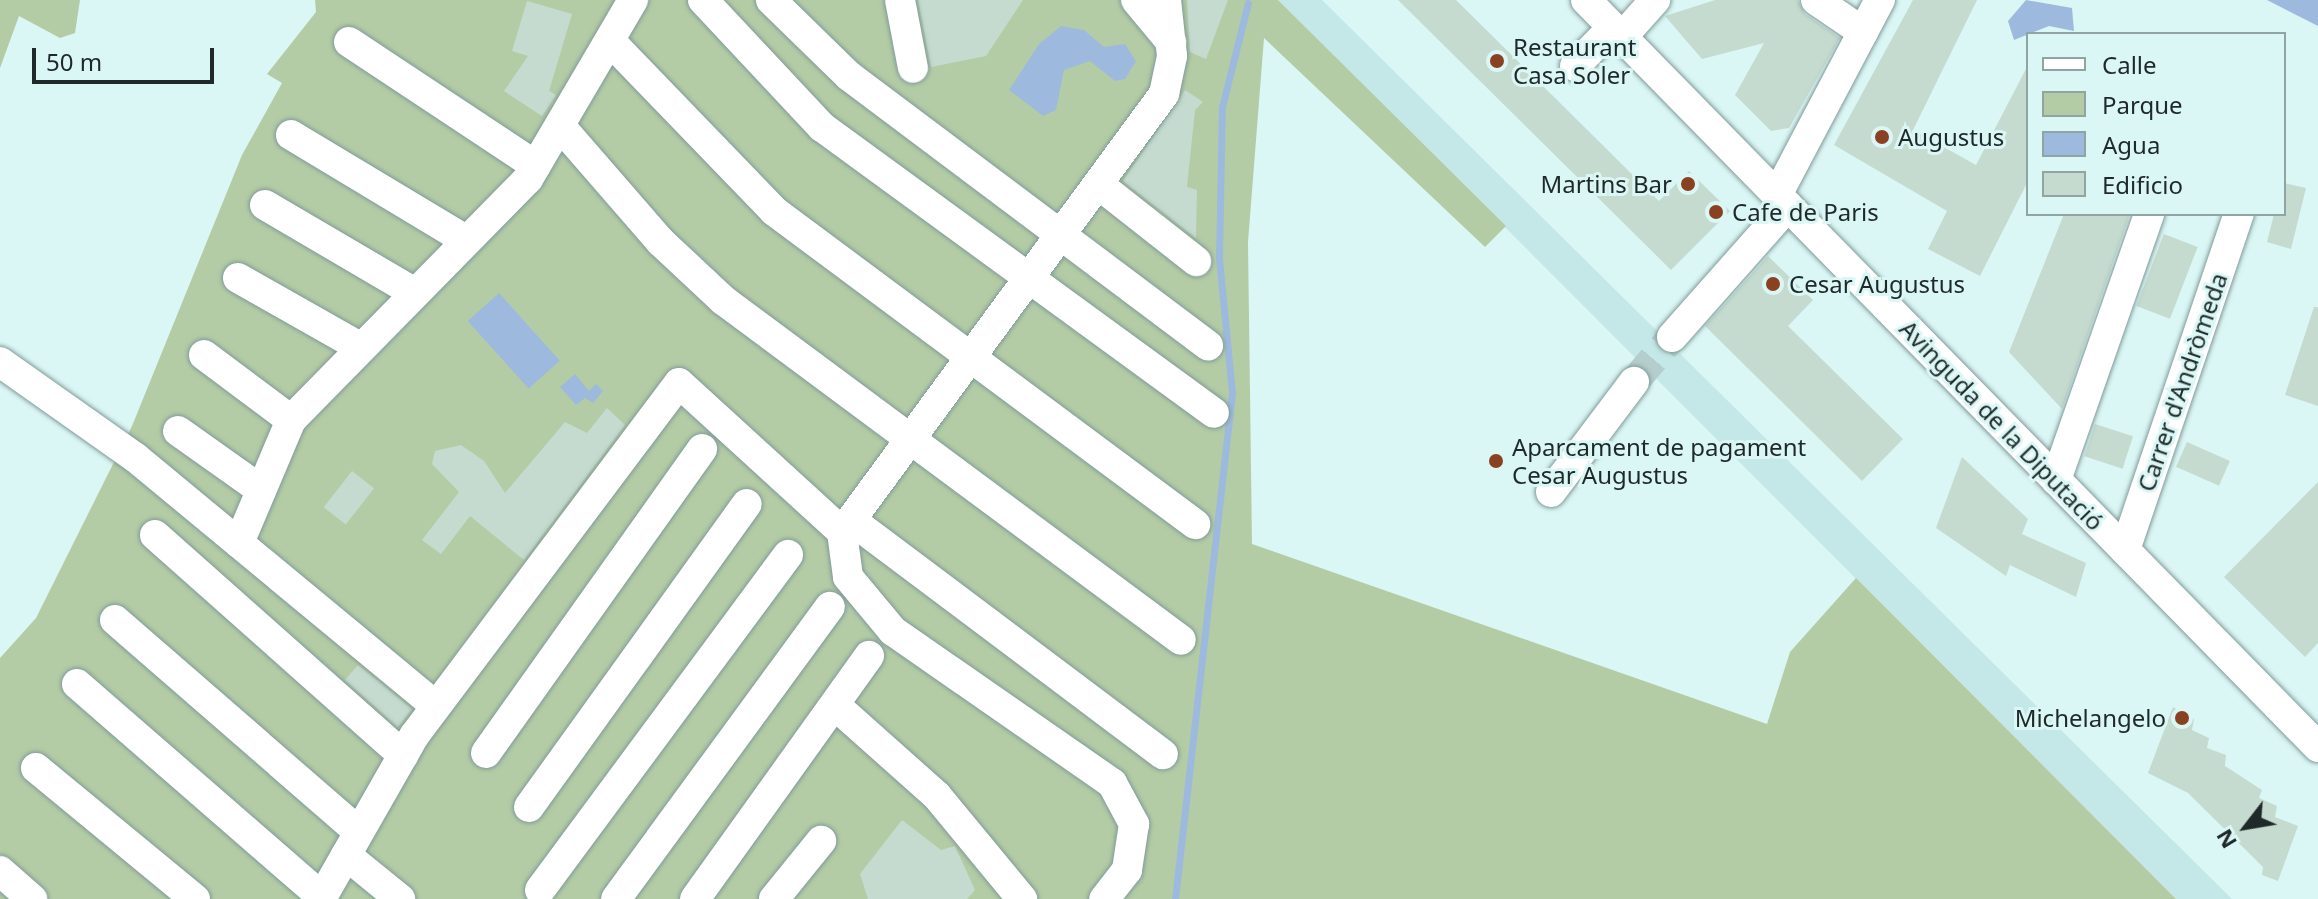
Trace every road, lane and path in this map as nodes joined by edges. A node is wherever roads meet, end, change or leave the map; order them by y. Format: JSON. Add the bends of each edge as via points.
{"nodes":[{"id":1,"x":633,"y":0,"type":"edge"},
{"id":2,"x":703,"y":0,"type":"edge"},
{"id":3,"x":771,"y":0,"type":"edge"},
{"id":4,"x":900,"y":0,"type":"edge"},
{"id":5,"x":1136,"y":0,"type":"edge"},
{"id":6,"x":1166,"y":0,"type":"edge"},
{"id":7,"x":1586,"y":0,"type":"edge"},
{"id":8,"x":1655,"y":0,"type":"edge"},
{"id":9,"x":1816,"y":0,"type":"edge"},
{"id":10,"x":1880,"y":0,"type":"edge"},
{"id":11,"x":1617,"y":32,"type":"junction"},
{"id":12,"x":1863,"y":32,"type":"junction"},
{"id":13,"x":349,"y":42,"type":"dead end"},
{"id":14,"x":1171,"y":42,"type":"junction"},
{"id":15,"x":612,"y":43,"type":"junction"},
{"id":16,"x":1575,"y":66,"type":"dead end"},
{"id":17,"x":913,"y":68,"type":"dead end"},
{"id":18,"x":561,"y":127,"type":"junction"},
{"id":19,"x":291,"y":135,"type":"dead end"},
{"id":20,"x":536,"y":166,"type":"junction"},
{"id":21,"x":1098,"y":184,"type":"junction"},
{"id":22,"x":1783,"y":200,"type":"junction"},
{"id":23,"x":265,"y":205,"type":"dead end"},
{"id":24,"x":2148,"y":216,"type":"edge"},
{"id":25,"x":2238,"y":216,"type":"edge"},
{"id":26,"x":1059,"y":237,"type":"junction"},
{"id":27,"x":466,"y":240,"type":"junction"},
{"id":28,"x":1196,"y":261,"type":"dead end"},
{"id":29,"x":238,"y":278,"type":"dead end"},
{"id":30,"x":1028,"y":280,"type":"junction"},
{"id":31,"x":413,"y":292,"type":"junction"},
{"id":32,"x":1672,"y":337,"type":"tunnel mouth"},
{"id":33,"x":358,"y":346,"type":"junction"},
{"id":34,"x":1208,"y":346,"type":"dead end"},
{"id":35,"x":204,"y":355,"type":"dead end"},
{"id":36,"x":969,"y":360,"type":"junction"},
{"id":37,"x":0,"y":362,"type":"edge"},
{"id":38,"x":1634,"y":382,"type":"tunnel mouth"},
{"id":39,"x":1214,"y":413,"type":"dead end"},
{"id":40,"x":291,"y":420,"type":"junction"},
{"id":41,"x":178,"y":431,"type":"dead end"},
{"id":42,"x":907,"y":443,"type":"junction"},
{"id":43,"x":702,"y":449,"type":"dead end"},
{"id":44,"x":2056,"y":480,"type":"junction"},
{"id":45,"x":261,"y":490,"type":"junction"},
{"id":46,"x":1551,"y":492,"type":"dead end"},
{"id":47,"x":747,"y":504,"type":"dead end"},
{"id":48,"x":1195,"y":524,"type":"dead end"},
{"id":49,"x":847,"y":526,"type":"junction"},
{"id":50,"x":155,"y":535,"type":"dead end"},
{"id":51,"x":239,"y":543,"type":"junction"},
{"id":52,"x":2125,"y":550,"type":"junction"},
{"id":53,"x":788,"y":555,"type":"dead end"},
{"id":54,"x":830,"y":607,"type":"dead end"},
{"id":55,"x":115,"y":620,"type":"dead end"},
{"id":56,"x":1181,"y":640,"type":"dead end"},
{"id":57,"x":869,"y":656,"type":"dead end"},
{"id":58,"x":77,"y":684,"type":"dead end"},
{"id":59,"x":436,"y":706,"type":"junction"},
{"id":60,"x":836,"y":706,"type":"junction"},
{"id":61,"x":2318,"y":747,"type":"edge"},
{"id":62,"x":486,"y":753,"type":"dead end"},
{"id":63,"x":1163,"y":754,"type":"dead end"},
{"id":64,"x":403,"y":755,"type":"junction"},
{"id":65,"x":36,"y":768,"type":"dead end"},
{"id":66,"x":529,"y":807,"type":"dead end"},
{"id":67,"x":821,"y":841,"type":"dead end"},
{"id":68,"x":352,"y":844,"type":"junction"},
{"id":69,"x":0,"y":871,"type":"edge"},
{"id":70,"x":540,"y":890,"type":"dead end"},
{"id":71,"x":321,"y":898,"type":"edge"},
{"id":72,"x":32,"y":899,"type":"edge"},
{"id":73,"x":195,"y":899,"type":"edge"},
{"id":74,"x":400,"y":899,"type":"edge"},
{"id":75,"x":616,"y":899,"type":"edge"},
{"id":76,"x":695,"y":899,"type":"edge"},
{"id":77,"x":774,"y":899,"type":"edge"},
{"id":78,"x":1022,"y":899,"type":"edge"},
{"id":79,"x":1104,"y":899,"type":"edge"}],
"edges":[{"from":1,"to":15,"type":"street"},
{"from":2,"to":30,"type":"street","via":[[822,127]]},
{"from":3,"to":26,"type":"street","via":[[849,76]]},
{"from":4,"to":17,"type":"street"},
{"from":5,"to":14,"type":"street"},
{"from":6,"to":14,"type":"street"},
{"from":7,"to":11,"type":"street","name":"Avinguda de la Diputació"},
{"from":8,"to":11,"type":"street"},
{"from":9,"to":12,"type":"street"},
{"from":10,"to":12,"type":"street"},
{"from":11,"to":16,"type":"street"},
{"from":11,"to":22,"type":"street","name":"Avinguda de la Diputació"},
{"from":12,"to":22,"type":"street"},
{"from":13,"to":20,"type":"street"},
{"from":14,"to":21,"type":"street","via":[[1164,94]]},
{"from":15,"to":18,"type":"street"},
{"from":15,"to":36,"type":"street","via":[[774,211]]},
{"from":18,"to":20,"type":"street"},
{"from":18,"to":42,"type":"street","via":[[661,242],[723,300]]},
{"from":19,"to":27,"type":"street"},
{"from":20,"to":27,"type":"street"},
{"from":21,"to":26,"type":"street"},
{"from":21,"to":28,"type":"street"},
{"from":22,"to":32,"type":"street"},
{"from":22,"to":44,"type":"street","name":"Avinguda de la Diputació"},
{"from":23,"to":31,"type":"street"},
{"from":24,"to":44,"type":"street"},
{"from":25,"to":52,"type":"street","name":"Carrer d'Andròmeda"},
{"from":26,"to":30,"type":"street"},
{"from":26,"to":34,"type":"street"},
{"from":27,"to":31,"type":"street"},
{"from":29,"to":33,"type":"street"},
{"from":30,"to":36,"type":"street"},
{"from":30,"to":39,"type":"street"},
{"from":31,"to":33,"type":"street"},
{"from":33,"to":40,"type":"street"},
{"from":35,"to":40,"type":"street"},
{"from":36,"to":42,"type":"street"},
{"from":36,"to":48,"type":"street"},
{"from":37,"to":51,"type":"street","via":[[136,458]]},
{"from":38,"to":46,"type":"street"},
{"from":40,"to":45,"type":"street"},
{"from":41,"to":45,"type":"street"},
{"from":42,"to":49,"type":"street"},
{"from":42,"to":56,"type":"street"},
{"from":43,"to":62,"type":"street"},
{"from":44,"to":52,"type":"street","name":"Avinguda de la Diputació"},
{"from":45,"to":51,"type":"street"},
{"from":47,"to":66,"type":"street"},
{"from":49,"to":59,"type":"street","via":[[679,383]]},
{"from":49,"to":63,"type":"street"},
{"from":49,"to":79,"type":"street","via":[[848,577],[893,631],[1112,783],[1134,824],[1127,870]]},
{"from":50,"to":64,"type":"street"},
{"from":51,"to":59,"type":"street"},
{"from":52,"to":61,"type":"street","name":"Avinguda de la Diputació"},
{"from":53,"to":70,"type":"street"},
{"from":54,"to":75,"type":"street"},
{"from":55,"to":68,"type":"street"},
{"from":57,"to":60,"type":"street"},
{"from":58,"to":71,"type":"street"},
{"from":59,"to":64,"type":"street"},
{"from":60,"to":76,"type":"street"},
{"from":60,"to":78,"type":"street","via":[[937,796]]},
{"from":64,"to":68,"type":"street"},
{"from":65,"to":73,"type":"street"},
{"from":67,"to":77,"type":"street"},
{"from":68,"to":71,"type":"street"},
{"from":68,"to":74,"type":"street"},
{"from":69,"to":72,"type":"street"}]}
